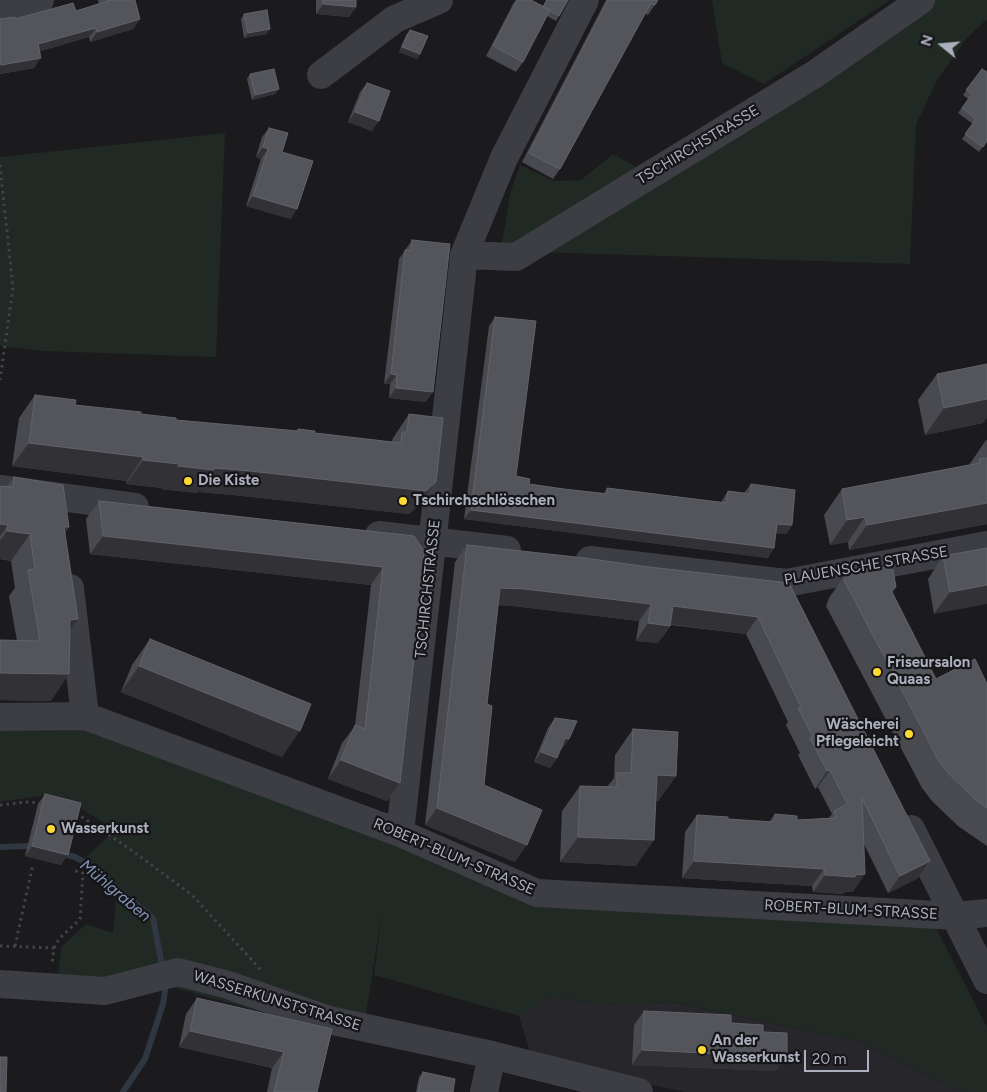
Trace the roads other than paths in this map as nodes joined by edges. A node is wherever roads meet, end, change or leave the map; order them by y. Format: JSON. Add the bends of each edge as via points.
{"nodes":[{"id":1,"x":40,"y":0,"type":"edge"},
{"id":2,"x":439,"y":0,"type":"edge"},
{"id":3,"x":585,"y":0,"type":"edge"},
{"id":4,"x":921,"y":0,"type":"edge"},
{"id":5,"x":0,"y":11,"type":"edge"},
{"id":6,"x":321,"y":75,"type":"dead end"},
{"id":7,"x":464,"y":256,"type":"junction"},
{"id":8,"x":0,"y":489,"type":"edge"},
{"id":9,"x":158,"y":509,"type":"edge"},
{"id":10,"x":354,"y":532,"type":"edge"},
{"id":11,"x":433,"y":541,"type":"junction"},
{"id":12,"x":987,"y":545,"type":"edge"},
{"id":13,"x":531,"y":553,"type":"edge"},
{"id":14,"x":570,"y":558,"type":"edge"},
{"id":15,"x":68,"y":566,"type":"edge"},
{"id":16,"x":85,"y":716,"type":"junction"},
{"id":17,"x":0,"y":717,"type":"edge"},
{"id":18,"x":901,"y":809,"type":"edge"},
{"id":19,"x":400,"y":833,"type":"junction"},
{"id":20,"x":987,"y":913,"type":"edge"},
{"id":21,"x":956,"y":916,"type":"junction"},
{"id":22,"x":987,"y":980,"type":"edge"},
{"id":23,"x":0,"y":984,"type":"edge"},
{"id":24,"x":492,"y":1055,"type":"junction"},
{"id":25,"x":484,"y":1092,"type":"edge"},
{"id":26,"x":639,"y":1092,"type":"edge"}],
"edges":[{"from":1,"to":5,"type":"street"},
{"from":2,"to":6,"type":"street","via":[[395,19]]},
{"from":3,"to":7,"type":"street","name":"TSCHIRCHSTRASSE","via":[[504,158]]},
{"from":4,"to":7,"type":"street","name":"TSCHIRCHSTRASSE","via":[[799,84],[516,257]]},
{"from":7,"to":11,"type":"street","name":"TSCHIRCHSTRASSE"},
{"from":8,"to":9,"type":"street","via":[[61,508]]},
{"from":10,"to":11,"type":"street"},
{"from":11,"to":13,"type":"street"},
{"from":11,"to":19,"type":"street","name":"TSCHIRCHSTRASSE"},
{"from":12,"to":14,"type":"street","name":"PLAUENSCHE STRASSE","via":[[791,594]]},
{"from":15,"to":16,"type":"street"},
{"from":16,"to":17,"type":"street","name":"ROBERT-BLUM-STRASSE"},
{"from":16,"to":19,"type":"street","name":"ROBERT-BLUM-STRASSE"},
{"from":18,"to":21,"type":"street"},
{"from":19,"to":21,"type":"street","name":"ROBERT-BLUM-STRASSE","via":[[537,893]]},
{"from":20,"to":21,"type":"street","name":"ROBERT-BLUM-STRASSE"},
{"from":21,"to":22,"type":"street"},
{"from":23,"to":24,"type":"street","name":"WASSERKUNSTSTRASSE","via":[[105,991],[178,972],[225,984],[329,1020]]},
{"from":24,"to":25,"type":"street"},
{"from":24,"to":26,"type":"street","name":"WASSERKUNSTSTRASSE"}]}
